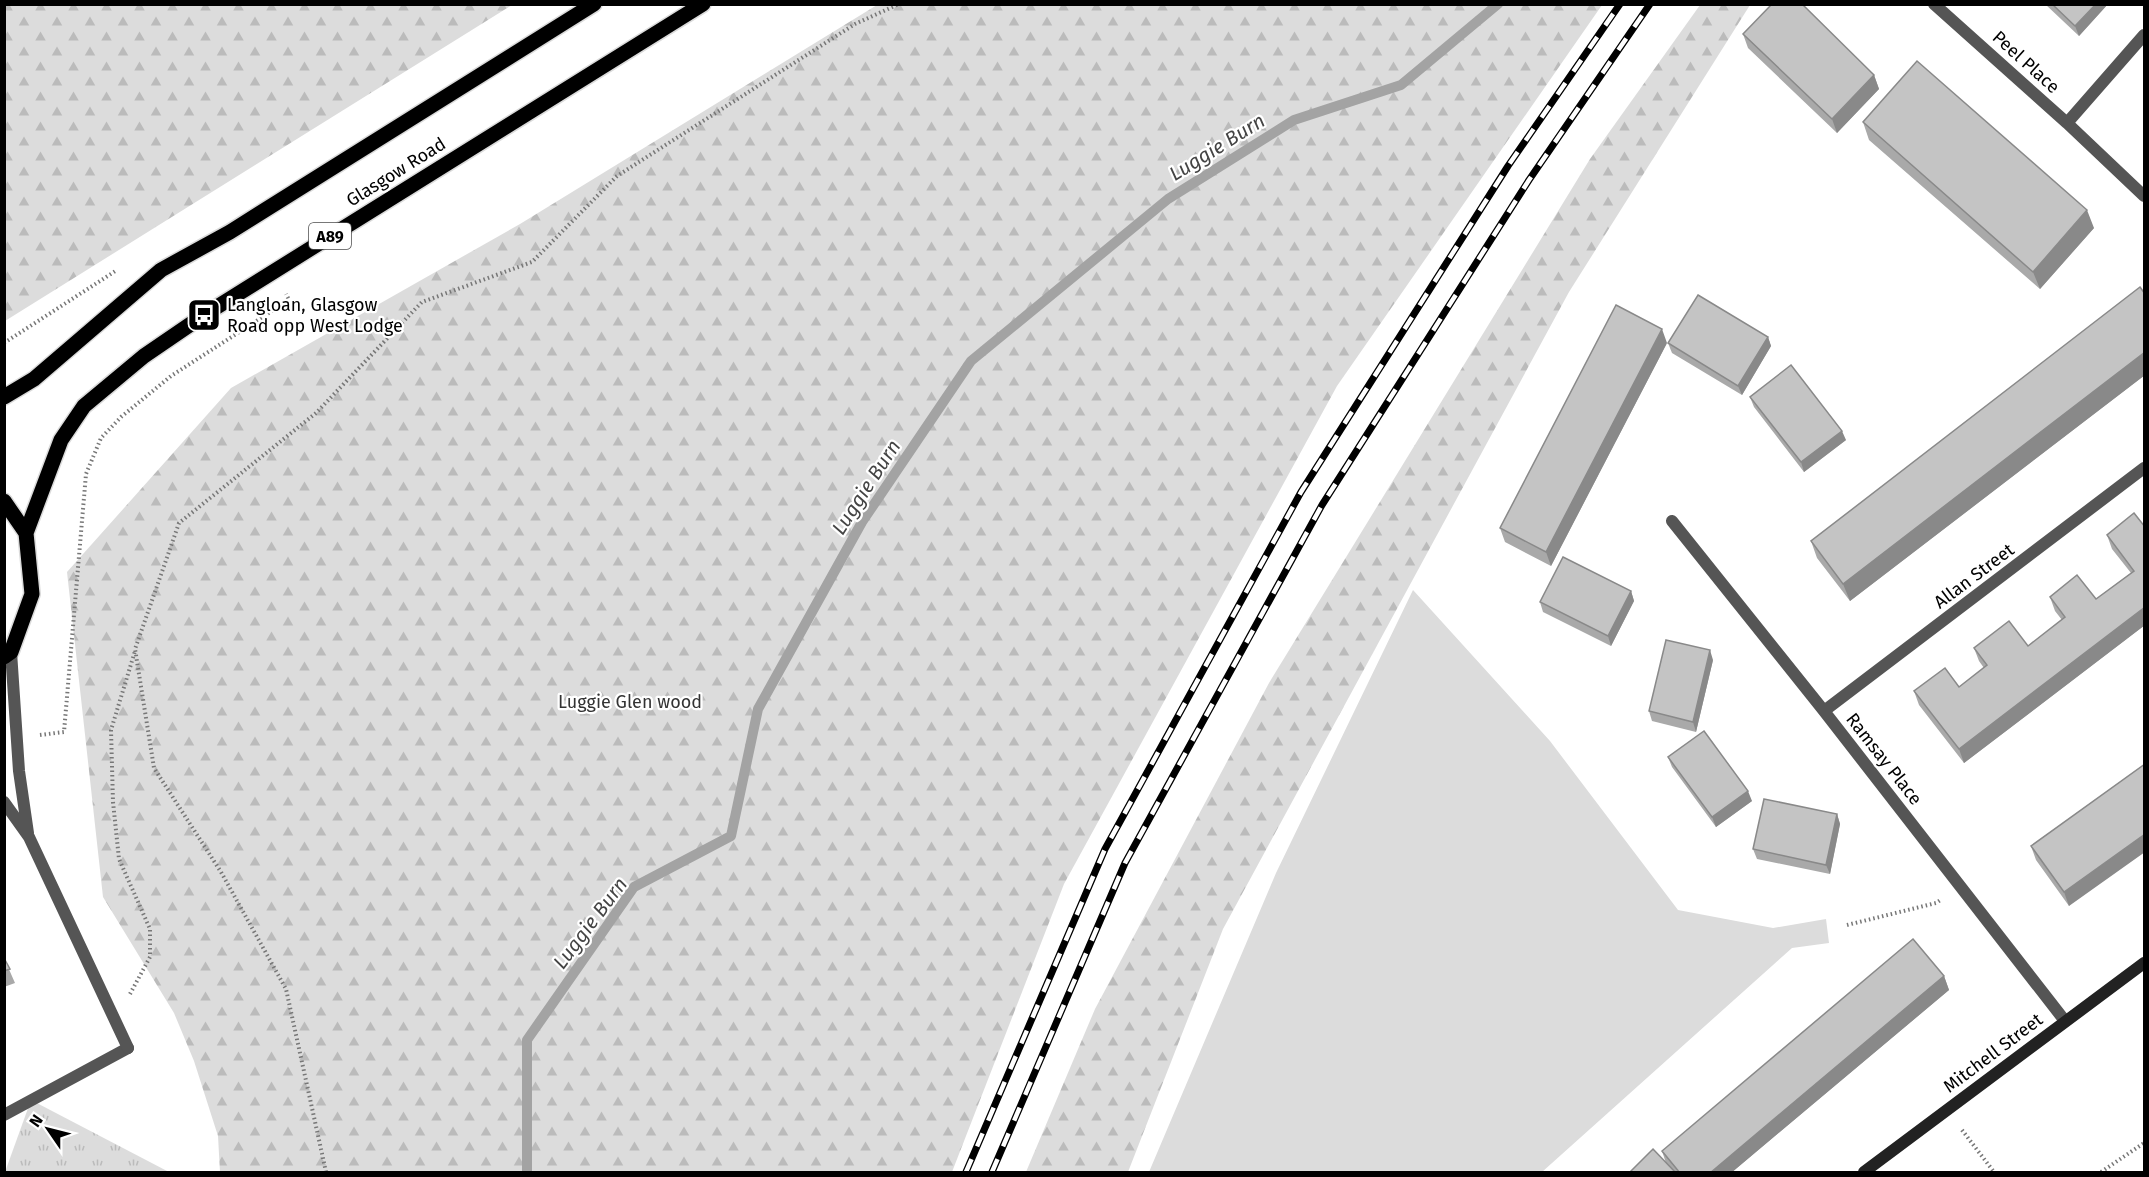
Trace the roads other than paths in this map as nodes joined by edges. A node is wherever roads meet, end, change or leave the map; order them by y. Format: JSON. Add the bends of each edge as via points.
{"nodes":[{"id":1,"x":594,"y":4,"type":"edge"},
{"id":2,"x":703,"y":4,"type":"edge"},
{"id":3,"x":1934,"y":4,"type":"edge"},
{"id":4,"x":2145,"y":35,"type":"edge"},
{"id":5,"x":2067,"y":123,"type":"junction"},
{"id":6,"x":2145,"y":196,"type":"edge"},
{"id":7,"x":4,"y":398,"type":"edge"},
{"id":8,"x":2145,"y":468,"type":"edge"},
{"id":9,"x":4,"y":501,"type":"edge"},
{"id":10,"x":1672,"y":521,"type":"dead end"},
{"id":11,"x":26,"y":533,"type":"junction"},
{"id":12,"x":8,"y":655,"type":"edge"},
{"id":13,"x":1824,"y":711,"type":"junction"},
{"id":14,"x":4,"y":802,"type":"edge"},
{"id":15,"x":29,"y":837,"type":"junction"},
{"id":16,"x":2145,"y":963,"type":"edge"},
{"id":17,"x":2065,"y":1021,"type":"junction"},
{"id":18,"x":4,"y":1114,"type":"edge"},
{"id":19,"x":1864,"y":1173,"type":"edge"}],
"edges":[{"from":1,"to":7,"type":"main road","name":"Glasgow Road","via":[[231,232],[161,270],[34,378]]},
{"from":2,"to":11,"type":"main road","name":"Glasgow Road","number":"A89","via":[[273,271],[144,356],[84,406],[61,440]]},
{"from":3,"to":5,"type":"street","name":"Peel Place"},
{"from":4,"to":5,"type":"street"},
{"from":5,"to":6,"type":"street","name":"Peel Place"},
{"from":8,"to":13,"type":"street","name":"Allan Street"},
{"from":9,"to":11,"type":"main road","name":"Glasgow Road","number":"A89"},
{"from":10,"to":13,"type":"street","name":"Ramsay Place"},
{"from":11,"to":12,"type":"main road","name":"Glasgow Road","number":"A89","via":[[32,594]]},
{"from":12,"to":15,"type":"street"},
{"from":13,"to":17,"type":"street","name":"Ramsay Place"},
{"from":14,"to":15,"type":"street"},
{"from":15,"to":18,"type":"street","via":[[128,1048]]},
{"from":16,"to":17,"type":"street","name":"Mitchell Street"},
{"from":17,"to":19,"type":"street","name":"Mitchell Street"}]}
